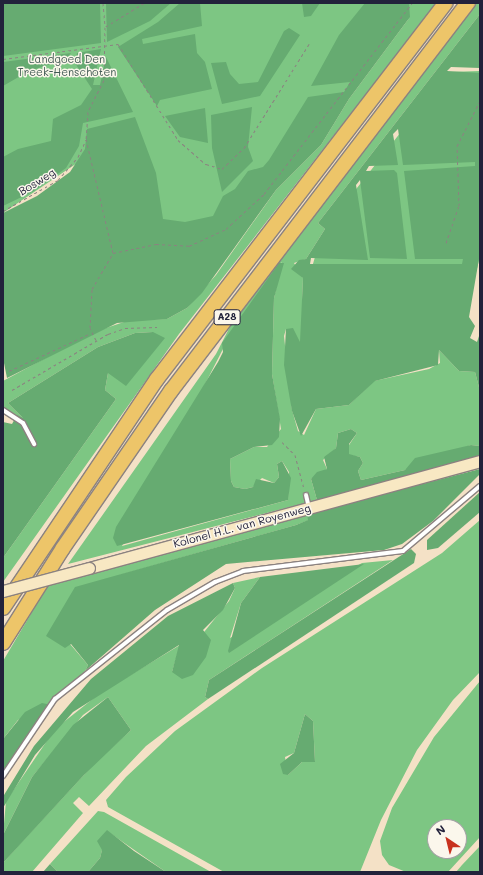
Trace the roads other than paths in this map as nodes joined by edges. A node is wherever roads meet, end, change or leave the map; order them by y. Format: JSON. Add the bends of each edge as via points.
{"nodes":[{"id":1,"x":445,"y":3,"type":"edge"},
{"id":2,"x":468,"y":3,"type":"edge"},
{"id":3,"x":3,"y":410,"type":"edge"},
{"id":4,"x":34,"y":444,"type":"dead end"},
{"id":5,"x":480,"y":461,"type":"edge"},
{"id":6,"x":480,"y":486,"type":"edge"},
{"id":7,"x":306,"y":495,"type":"road end"},
{"id":8,"x":309,"y":508,"type":"junction"},
{"id":9,"x":3,"y":591,"type":"edge"},
{"id":10,"x":3,"y":608,"type":"edge"},
{"id":11,"x":3,"y":643,"type":"edge"},
{"id":12,"x":3,"y":776,"type":"edge"}],
"edges":[{"from":1,"to":10,"type":"highway","number":"A28","via":[[157,379]]},
{"from":2,"to":11,"type":"highway","number":"A28","via":[[171,391],[63,548]]},
{"from":3,"to":4,"type":"lane","via":[[23,423]]},
{"from":5,"to":8,"type":"street","name":"Kolonel H.L. van Royenweg"},
{"from":6,"to":12,"type":"lane","via":[[403,551],[243,571],[215,582],[167,610],[55,699]]},
{"from":7,"to":8,"type":"lane"},
{"from":8,"to":9,"type":"street","name":"Kolonel H.L. van Royenweg","bridge":true}]}
